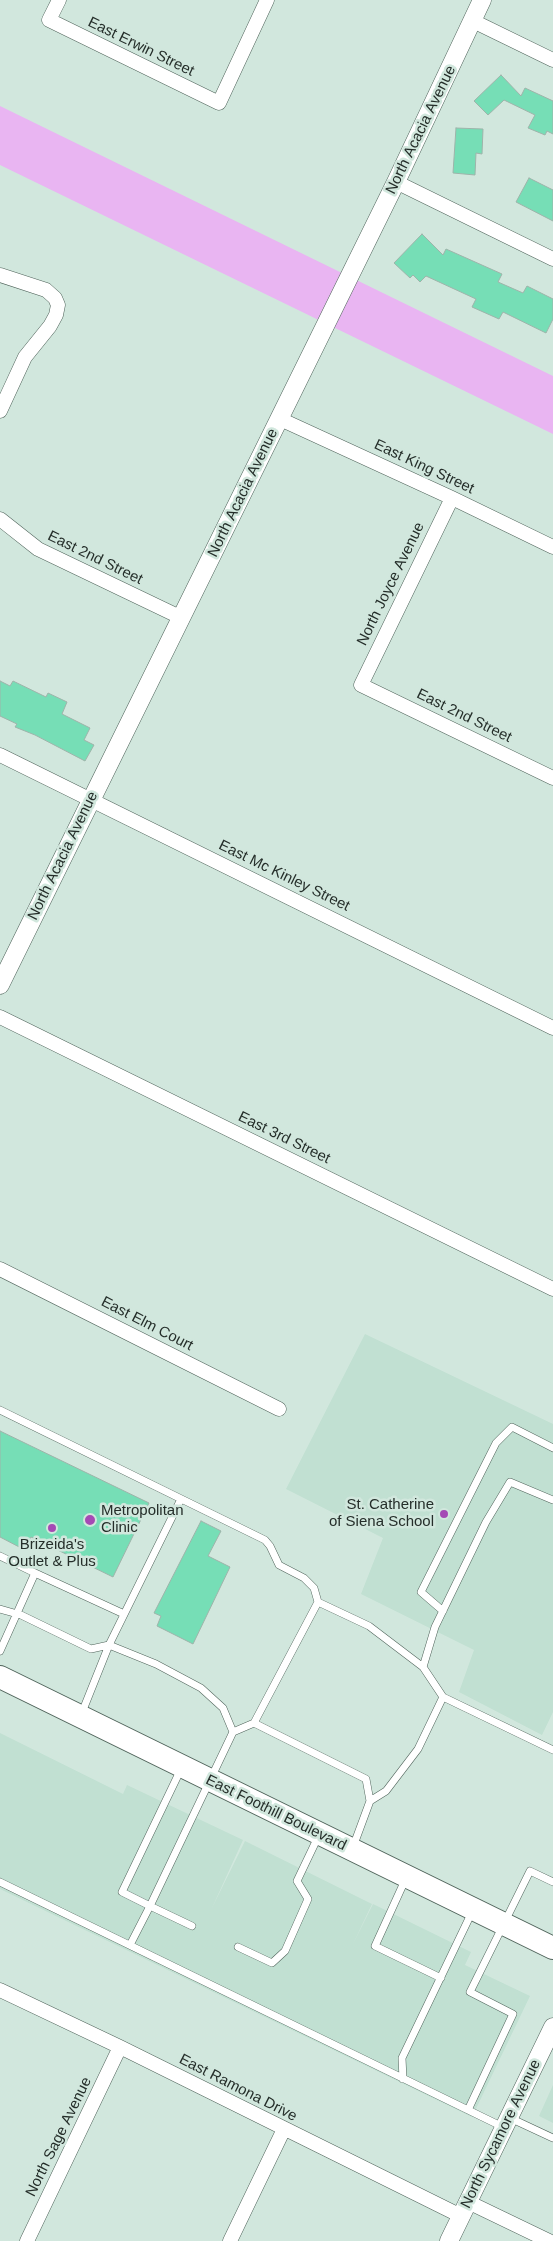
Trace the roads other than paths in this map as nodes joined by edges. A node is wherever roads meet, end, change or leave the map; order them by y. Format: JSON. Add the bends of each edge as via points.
{"nodes":[{"id":1,"x":59,"y":0,"type":"edge"},
{"id":2,"x":267,"y":0,"type":"edge"},
{"id":3,"x":482,"y":0,"type":"edge"},
{"id":4,"x":473,"y":21,"type":"junction"},
{"id":5,"x":553,"y":60,"type":"edge"},
{"id":6,"x":396,"y":182,"type":"junction"},
{"id":7,"x":553,"y":260,"type":"edge"},
{"id":8,"x":0,"y":274,"type":"edge"},
{"id":9,"x":0,"y":411,"type":"edge"},
{"id":10,"x":280,"y":419,"type":"junction"},
{"id":11,"x":452,"y":498,"type":"junction"},
{"id":12,"x":0,"y":519,"type":"edge"},
{"id":13,"x":553,"y":547,"type":"edge"},
{"id":14,"x":182,"y":618,"type":"junction"},
{"id":15,"x":360,"y":684,"type":"joint"},
{"id":16,"x":0,"y":755,"type":"edge"},
{"id":17,"x":553,"y":778,"type":"edge"},
{"id":18,"x":91,"y":799,"type":"junction"},
{"id":19,"x":0,"y":985,"type":"edge"},
{"id":20,"x":0,"y":1017,"type":"edge"},
{"id":21,"x":553,"y":1028,"type":"edge"},
{"id":22,"x":0,"y":1269,"type":"edge"},
{"id":23,"x":553,"y":1289,"type":"edge"},
{"id":24,"x":279,"y":1409,"type":"dead end"},
{"id":25,"x":0,"y":1410,"type":"edge"},
{"id":26,"x":553,"y":1448,"type":"edge"},
{"id":27,"x":181,"y":1499,"type":"junction"},
{"id":28,"x":553,"y":1500,"type":"edge"},
{"id":29,"x":0,"y":1556,"type":"edge"},
{"id":30,"x":34,"y":1573,"type":"junction"},
{"id":31,"x":318,"y":1602,"type":"junction"},
{"id":32,"x":0,"y":1609,"type":"edge"},
{"id":33,"x":443,"y":1611,"type":"junction"},
{"id":34,"x":16,"y":1613,"type":"junction"},
{"id":35,"x":124,"y":1614,"type":"junction"},
{"id":36,"x":109,"y":1645,"type":"junction"},
{"id":37,"x":0,"y":1651,"type":"edge"},
{"id":38,"x":423,"y":1667,"type":"junction"},
{"id":39,"x":0,"y":1677,"type":"edge"},
{"id":40,"x":443,"y":1697,"type":"junction"},
{"id":41,"x":81,"y":1716,"type":"junction"},
{"id":42,"x":254,"y":1722,"type":"junction"},
{"id":43,"x":233,"y":1732,"type":"junction"},
{"id":44,"x":553,"y":1750,"type":"edge"},
{"id":45,"x":182,"y":1766,"type":"junction"},
{"id":46,"x":209,"y":1779,"type":"junction"},
{"id":47,"x":370,"y":1801,"type":"junction"},
{"id":48,"x":320,"y":1834,"type":"junction"},
{"id":49,"x":352,"y":1850,"type":"junction"},
{"id":50,"x":407,"y":1876,"type":"junction"},
{"id":51,"x":0,"y":1882,"type":"edge"},
{"id":52,"x":553,"y":1882,"type":"edge"},
{"id":53,"x":150,"y":1906,"type":"junction"},
{"id":54,"x":473,"y":1909,"type":"junction"},
{"id":55,"x":504,"y":1924,"type":"junction"},
{"id":56,"x":192,"y":1926,"type":"dead end"},
{"id":57,"x":130,"y":1945,"type":"junction"},
{"id":58,"x":238,"y":1947,"type":"dead end"},
{"id":59,"x":553,"y":1948,"type":"edge"},
{"id":60,"x":440,"y":1978,"type":"junction"},
{"id":61,"x":0,"y":1990,"type":"edge"},
{"id":62,"x":553,"y":2027,"type":"edge"},
{"id":63,"x":120,"y":2047,"type":"junction"},
{"id":64,"x":403,"y":2079,"type":"junction"},
{"id":65,"x":468,"y":2110,"type":"junction"},
{"id":66,"x":505,"y":2122,"type":"junction"},
{"id":67,"x":284,"y":2129,"type":"junction"},
{"id":68,"x":553,"y":2138,"type":"edge"},
{"id":69,"x":465,"y":2209,"type":"junction"},
{"id":70,"x":27,"y":2241,"type":"edge"},
{"id":71,"x":230,"y":2241,"type":"edge"},
{"id":72,"x":449,"y":2241,"type":"edge"},
{"id":73,"x":549,"y":2241,"type":"edge"}],
"edges":[{"from":1,"to":2,"type":"street","name":"East Erwin Street","via":[[49,20],[219,103]]},
{"from":3,"to":4,"type":"street","name":"North Acacia Avenue"},
{"from":4,"to":5,"type":"street"},
{"from":4,"to":6,"type":"street","name":"North Acacia Avenue"},
{"from":6,"to":7,"type":"street"},
{"from":6,"to":10,"type":"street","name":"North Acacia Avenue"},
{"from":8,"to":9,"type":"street","via":[[46,290],[58,305],[56,315],[26,357]]},
{"from":10,"to":11,"type":"street","name":"East King Street"},
{"from":10,"to":14,"type":"street","name":"North Acacia Avenue"},
{"from":11,"to":13,"type":"street","name":"East King Street"},
{"from":11,"to":15,"type":"street","name":"North Joyce Avenue"},
{"from":12,"to":14,"type":"street","name":"East 2nd Street","via":[[38,550]]},
{"from":14,"to":18,"type":"street","name":"North Acacia Avenue"},
{"from":15,"to":17,"type":"street","name":"East 2nd Street"},
{"from":16,"to":18,"type":"street","name":"East Mc Kinley Street"},
{"from":18,"to":19,"type":"street","name":"North Acacia Avenue"},
{"from":18,"to":21,"type":"street","name":"East Mc Kinley Street"},
{"from":20,"to":23,"type":"street","name":"East 3rd Street"},
{"from":22,"to":24,"type":"street","name":"East Elm Court"},
{"from":25,"to":27,"type":"lane"},
{"from":26,"to":33,"type":"lane","via":[[512,1427],[496,1443],[420,1592]]},
{"from":27,"to":31,"type":"lane","via":[[265,1540],[279,1565],[304,1578],[314,1588]]},
{"from":27,"to":35,"type":"lane"},
{"from":28,"to":33,"type":"lane","via":[[510,1482],[486,1522]]},
{"from":29,"to":30,"type":"lane"},
{"from":30,"to":34,"type":"lane"},
{"from":30,"to":35,"type":"lane"},
{"from":31,"to":38,"type":"lane","via":[[369,1626]]},
{"from":31,"to":42,"type":"lane"},
{"from":32,"to":34,"type":"lane"},
{"from":33,"to":38,"type":"lane"},
{"from":34,"to":36,"type":"lane","via":[[91,1649]]},
{"from":34,"to":37,"type":"lane"},
{"from":35,"to":36,"type":"lane"},
{"from":36,"to":41,"type":"lane"},
{"from":36,"to":43,"type":"lane","via":[[156,1664],[201,1688],[223,1708]]},
{"from":38,"to":40,"type":"lane"},
{"from":39,"to":41,"type":"main road","name":"East Foothill Boulevard"},
{"from":40,"to":44,"type":"lane"},
{"from":40,"to":47,"type":"lane","via":[[418,1749],[386,1791]]},
{"from":41,"to":45,"type":"main road","name":"East Foothill Boulevard"},
{"from":42,"to":43,"type":"lane"},
{"from":42,"to":47,"type":"lane","via":[[366,1778]]},
{"from":43,"to":46,"type":"lane"},
{"from":45,"to":46,"type":"main road","name":"East Foothill Boulevard"},
{"from":45,"to":53,"type":"lane","via":[[122,1892]]},
{"from":46,"to":48,"type":"main road","name":"East Foothill Boulevard"},
{"from":46,"to":53,"type":"lane"},
{"from":47,"to":49,"type":"lane"},
{"from":48,"to":49,"type":"main road","name":"East Foothill Boulevard"},
{"from":48,"to":58,"type":"lane","via":[[297,1881],[308,1899],[285,1951],[272,1962]]},
{"from":49,"to":50,"type":"main road","name":"East Foothill Boulevard"},
{"from":50,"to":54,"type":"main road","name":"East Foothill Boulevard"},
{"from":50,"to":60,"type":"lane","via":[[375,1946]]},
{"from":51,"to":57,"type":"lane"},
{"from":52,"to":55,"type":"lane","via":[[530,1871]]},
{"from":53,"to":56,"type":"lane"},
{"from":53,"to":57,"type":"lane"},
{"from":54,"to":55,"type":"main road","name":"East Foothill Boulevard"},
{"from":54,"to":60,"type":"lane"},
{"from":55,"to":59,"type":"main road","name":"East Foothill Boulevard"},
{"from":55,"to":65,"type":"lane","via":[[470,1992],[513,2014]]},
{"from":57,"to":64,"type":"lane"},
{"from":60,"to":64,"type":"lane","via":[[402,2058]]},
{"from":61,"to":63,"type":"street","name":"East Ramona Drive"},
{"from":62,"to":66,"type":"street","name":"North Sycamore Avenue"},
{"from":63,"to":67,"type":"street","name":"East Ramona Drive"},
{"from":63,"to":70,"type":"street","name":"North Sage Avenue"},
{"from":64,"to":65,"type":"lane"},
{"from":65,"to":66,"type":"lane"},
{"from":66,"to":68,"type":"lane"},
{"from":66,"to":69,"type":"street","name":"North Sycamore Avenue"},
{"from":67,"to":69,"type":"street","name":"East Ramona Drive"},
{"from":67,"to":71,"type":"street"},
{"from":69,"to":72,"type":"street","name":"North Sycamore Avenue"},
{"from":69,"to":73,"type":"street","name":"East Ramona Drive"}]}
